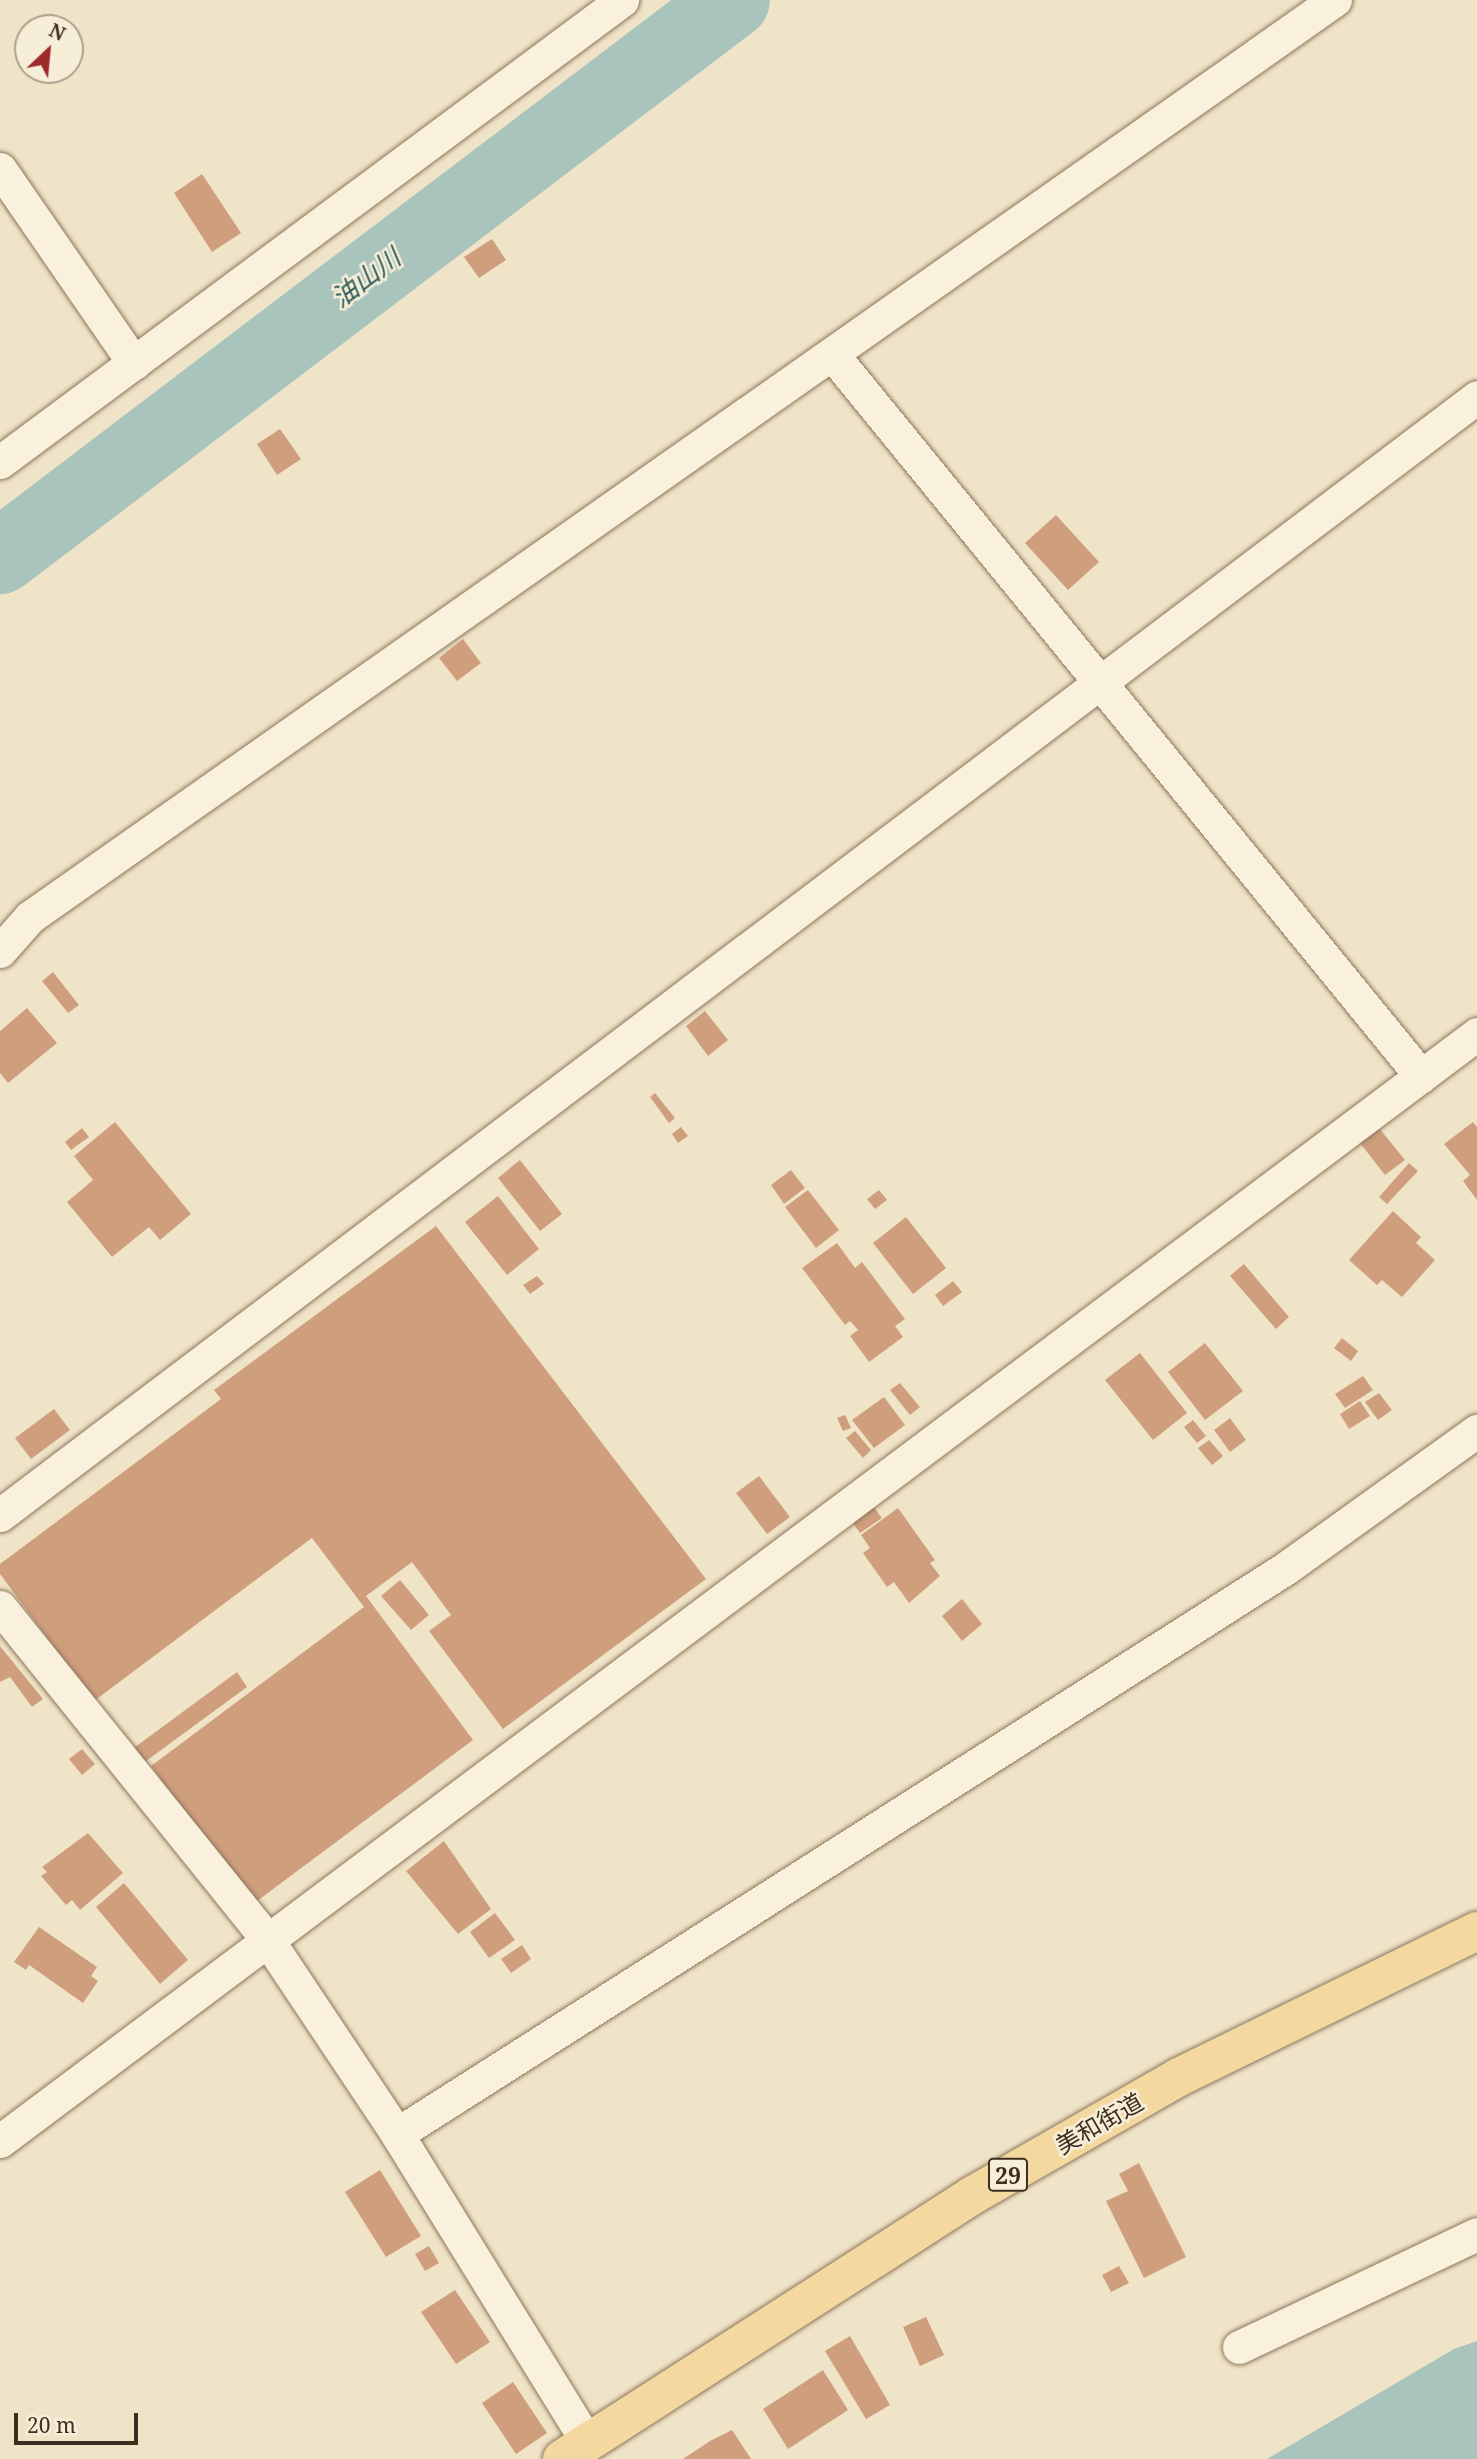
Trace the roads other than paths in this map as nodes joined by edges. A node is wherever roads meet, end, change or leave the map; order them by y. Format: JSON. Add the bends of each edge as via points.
{"nodes":[{"id":1,"x":622,"y":0,"type":"edge"},
{"id":2,"x":1335,"y":0,"type":"edge"},
{"id":3,"x":0,"y":169,"type":"edge"},
{"id":4,"x":832,"y":354,"type":"junction"},
{"id":5,"x":134,"y":363,"type":"junction"},
{"id":6,"x":1477,"y":397,"type":"edge"},
{"id":7,"x":0,"y":462,"type":"edge"},
{"id":8,"x":1099,"y":682,"type":"junction"},
{"id":9,"x":0,"y":951,"type":"edge"},
{"id":10,"x":1477,"y":1034,"type":"edge"},
{"id":11,"x":1420,"y":1076,"type":"junction"},
{"id":12,"x":1477,"y":1430,"type":"edge"},
{"id":13,"x":0,"y":1515,"type":"edge"},
{"id":14,"x":0,"y":1607,"type":"edge"},
{"id":15,"x":1477,"y":1931,"type":"edge"},
{"id":16,"x":269,"y":1942,"type":"junction"},
{"id":17,"x":397,"y":2134,"type":"junction"},
{"id":18,"x":0,"y":2141,"type":"edge"},
{"id":19,"x":1477,"y":2234,"type":"edge"},
{"id":20,"x":1240,"y":2347,"type":"dead end"},
{"id":21,"x":575,"y":2451,"type":"edge"}],
"edges":[{"from":1,"to":5,"type":"street"},
{"from":2,"to":4,"type":"street"},
{"from":3,"to":5,"type":"street"},
{"from":4,"to":8,"type":"street"},
{"from":4,"to":9,"type":"street","via":[[30,917]]},
{"from":5,"to":7,"type":"street"},
{"from":6,"to":8,"type":"street"},
{"from":8,"to":11,"type":"street"},
{"from":8,"to":13,"type":"street"},
{"from":10,"to":11,"type":"street"},
{"from":11,"to":16,"type":"street"},
{"from":12,"to":17,"type":"street","via":[[1286,1567]]},
{"from":14,"to":16,"type":"street"},
{"from":15,"to":21,"type":"main road","name":"美和街道","number":"29","via":[[1180,2077],[985,2188]]},
{"from":16,"to":17,"type":"street"},
{"from":16,"to":18,"type":"street"},
{"from":17,"to":21,"type":"street"},
{"from":19,"to":20,"type":"street"}]}
